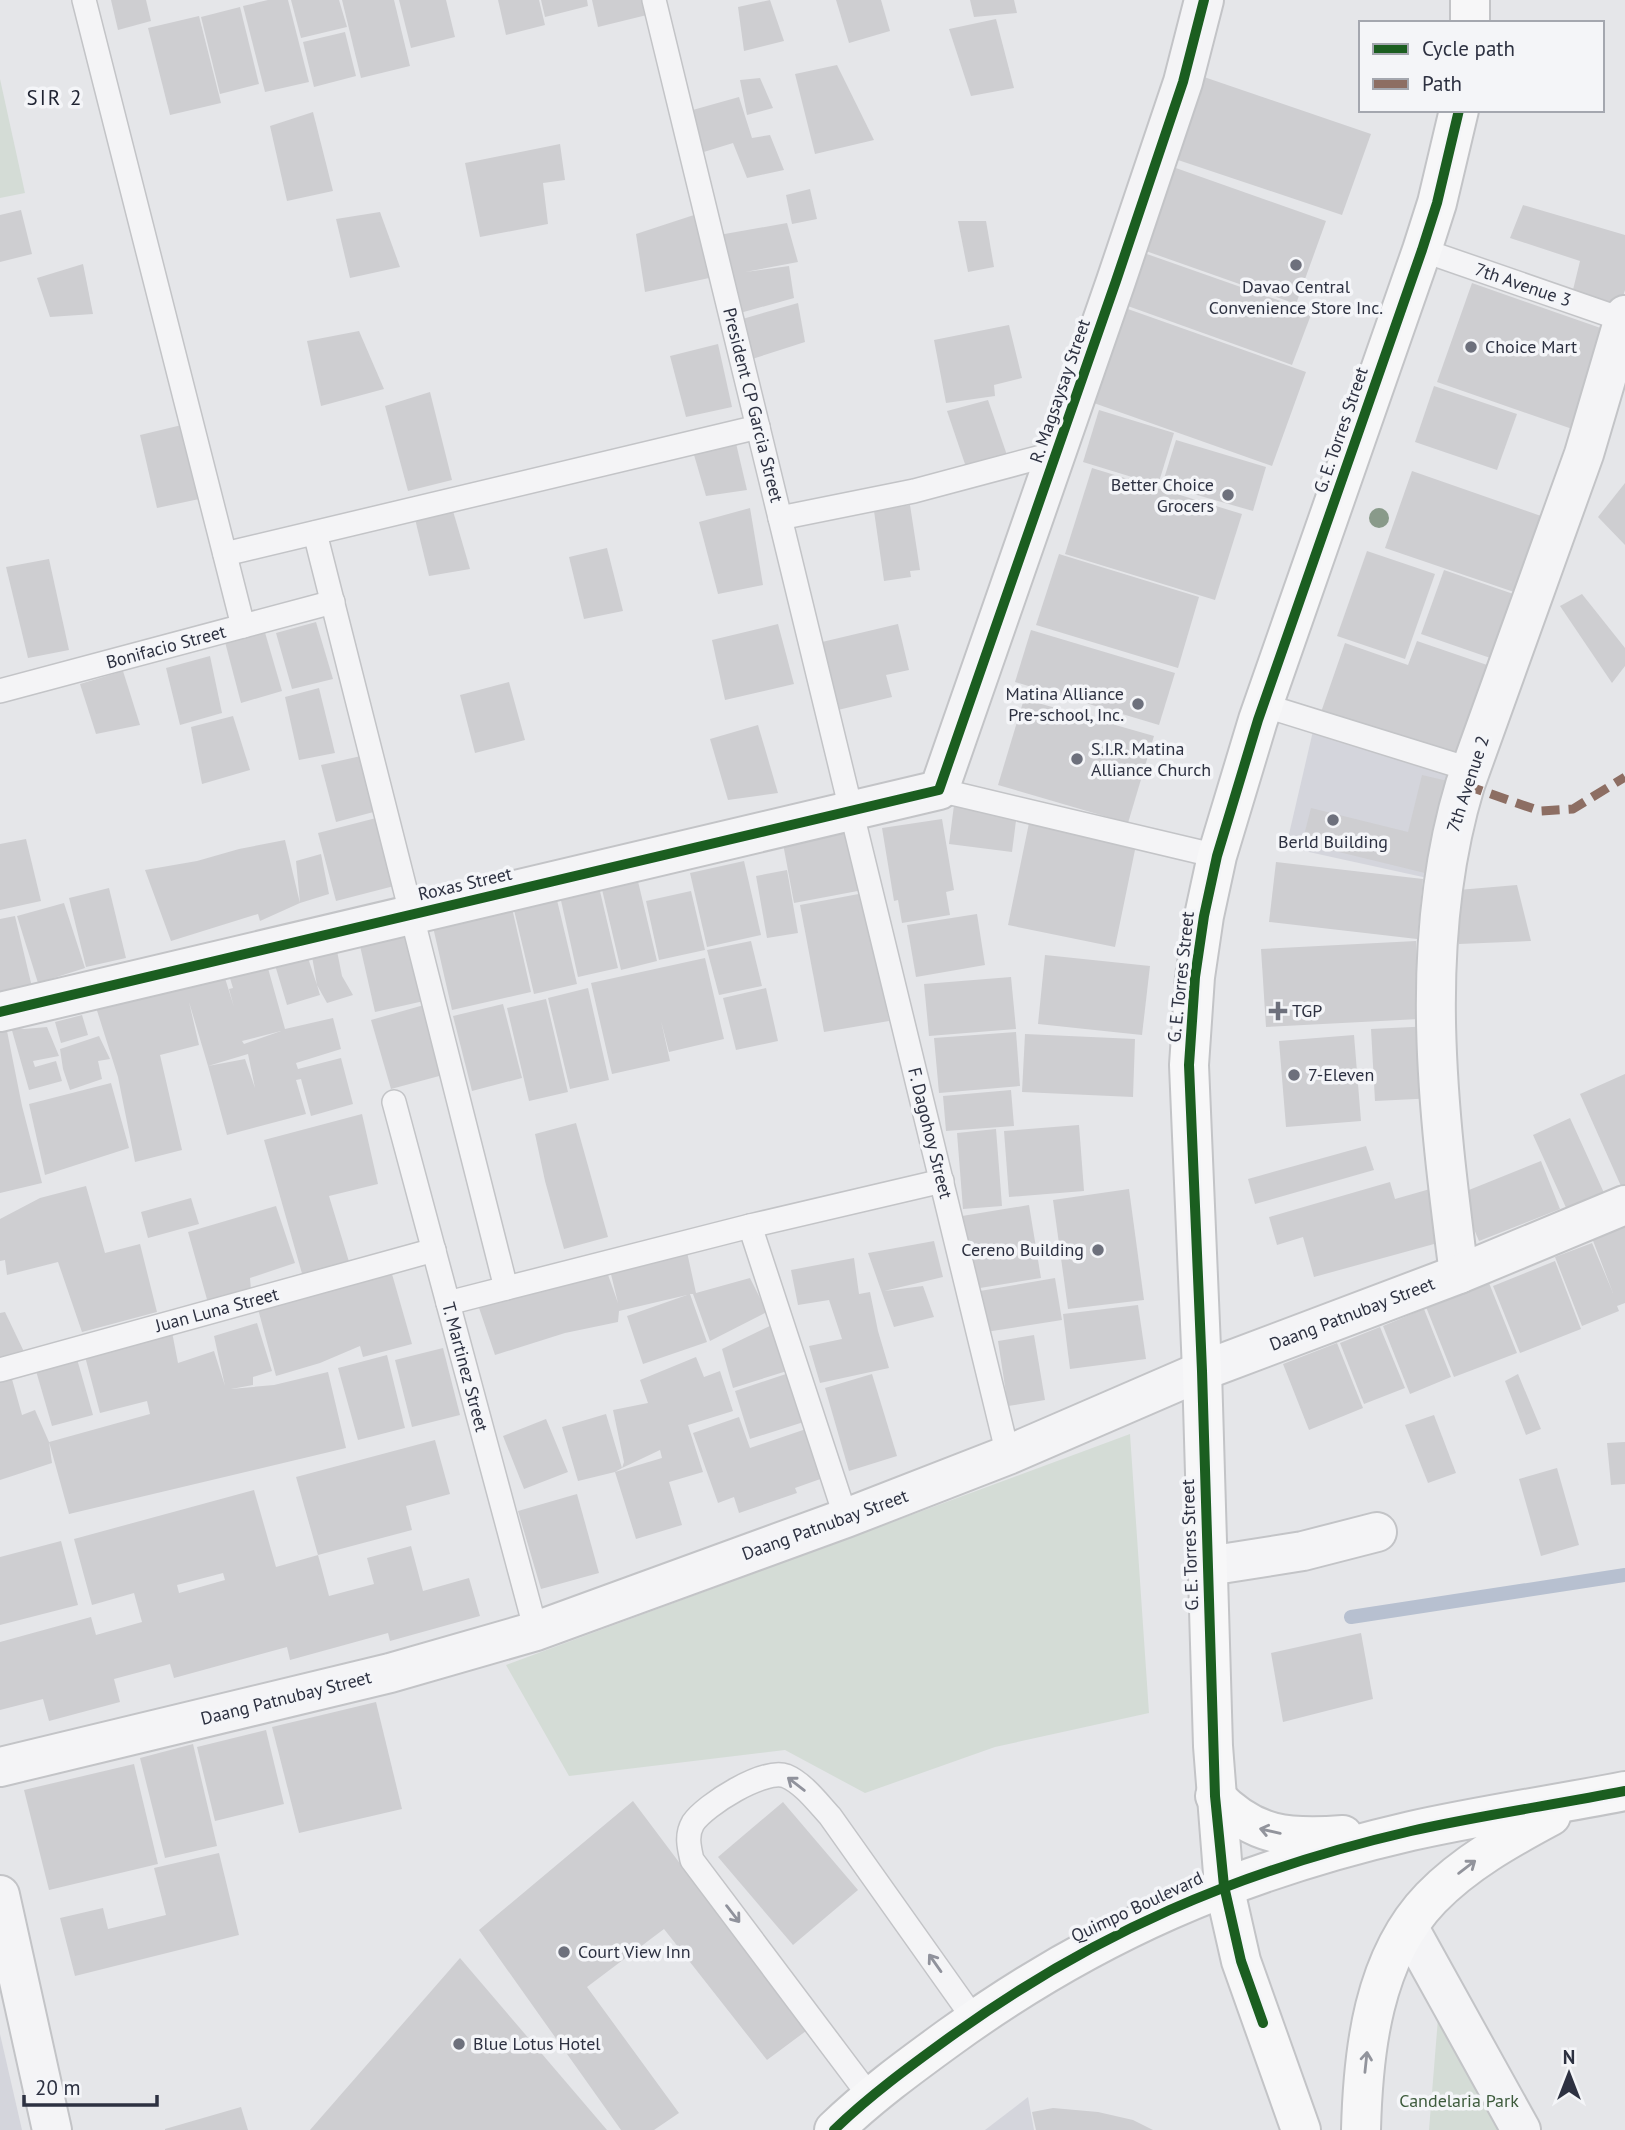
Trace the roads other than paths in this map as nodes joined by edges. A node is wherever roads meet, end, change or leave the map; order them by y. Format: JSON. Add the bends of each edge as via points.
{"nodes":[{"id":1,"x":84,"y":0,"type":"edge"},
{"id":2,"x":654,"y":0,"type":"edge"},
{"id":3,"x":1204,"y":0,"type":"edge"},
{"id":4,"x":1470,"y":0,"type":"edge"},
{"id":5,"x":1470,"y":21,"type":"edge"},
{"id":6,"x":1459,"y":112,"type":"edge"},
{"id":7,"x":1422,"y":250,"type":"junction"},
{"id":8,"x":1624,"y":317,"type":"edge"},
{"id":9,"x":758,"y":427,"type":"junction"},
{"id":10,"x":1056,"y":453,"type":"junction"},
{"id":11,"x":780,"y":518,"type":"junction"},
{"id":12,"x":315,"y":533,"type":"junction"},
{"id":13,"x":225,"y":554,"type":"junction"},
{"id":14,"x":332,"y":603,"type":"junction"},
{"id":15,"x":243,"y":626,"type":"junction"},
{"id":16,"x":0,"y":691,"type":"edge"},
{"id":17,"x":1263,"y":705,"type":"junction"},
{"id":18,"x":1472,"y":771,"type":"junction"},
{"id":19,"x":939,"y":790,"type":"junction"},
{"id":20,"x":852,"y":810,"type":"junction"},
{"id":21,"x":1217,"y":856,"type":"junction"},
{"id":22,"x":411,"y":915,"type":"junction"},
{"id":23,"x":0,"y":1012,"type":"edge"},
{"id":24,"x":394,"y":1102,"type":"dead end"},
{"id":25,"x":942,"y":1181,"type":"junction"},
{"id":26,"x":1625,"y":1205,"type":"edge"},
{"id":27,"x":750,"y":1226,"type":"junction"},
{"id":28,"x":434,"y":1250,"type":"junction"},
{"id":29,"x":1459,"y":1274,"type":"junction"},
{"id":30,"x":506,"y":1288,"type":"junction"},
{"id":31,"x":448,"y":1303,"type":"junction"},
{"id":32,"x":0,"y":1370,"type":"edge"},
{"id":33,"x":1202,"y":1371,"type":"junction"},
{"id":34,"x":1008,"y":1455,"type":"junction"},
{"id":35,"x":846,"y":1518,"type":"junction"},
{"id":36,"x":1377,"y":1532,"type":"dead end"},
{"id":37,"x":1208,"y":1566,"type":"junction"},
{"id":38,"x":536,"y":1631,"type":"junction"},
{"id":39,"x":0,"y":1767,"type":"edge"},
{"id":40,"x":1625,"y":1791,"type":"edge"},
{"id":41,"x":1215,"y":1796,"type":"junction"},
{"id":42,"x":1581,"y":1799,"type":"junction"},
{"id":43,"x":1411,"y":1831,"type":"junction"},
{"id":44,"x":1224,"y":1886,"type":"junction"},
{"id":45,"x":0,"y":1895,"type":"edge"},
{"id":46,"x":1409,"y":1928,"type":"junction"},
{"id":47,"x":974,"y":2019,"type":"junction"},
{"id":48,"x":871,"y":2098,"type":"junction"},
{"id":49,"x":52,"y":2130,"type":"edge"},
{"id":50,"x":834,"y":2130,"type":"edge"},
{"id":51,"x":1301,"y":2130,"type":"edge"},
{"id":52,"x":1361,"y":2130,"type":"edge"},
{"id":53,"x":1521,"y":2130,"type":"edge"}],
"edges":[{"from":1,"to":13,"type":"lane"},
{"from":2,"to":9,"type":"lane","name":"President CP Garcia Street"},
{"from":3,"to":10,"type":"street","name":"R. Magsaysay Street","via":[[1183,82]]},
{"from":4,"to":5,"type":"main road"},
{"from":6,"to":7,"type":"main road","name":"G. E. Torres Street"},
{"from":7,"to":8,"type":"lane","name":"7th Avenue 3"},
{"from":7,"to":17,"type":"main road","name":"G. E. Torres Street"},
{"from":8,"to":18,"type":"street","name":"7th Avenue 2","via":[[1584,454]]},
{"from":9,"to":11,"type":"lane","name":"President CP Garcia Street"},
{"from":9,"to":12,"type":"lane"},
{"from":10,"to":11,"type":"lane","via":[[914,491]]},
{"from":10,"to":19,"type":"street","name":"R. Magsaysay Street"},
{"from":11,"to":20,"type":"lane","name":"President CP Garcia Street"},
{"from":12,"to":13,"type":"lane"},
{"from":12,"to":14,"type":"lane"},
{"from":13,"to":15,"type":"lane"},
{"from":14,"to":15,"type":"lane","name":"Bonifacio Street"},
{"from":14,"to":22,"type":"lane"},
{"from":15,"to":16,"type":"lane","name":"Bonifacio Street"},
{"from":17,"to":18,"type":"lane"},
{"from":17,"to":21,"type":"main road","name":"G. E. Torres Street"},
{"from":18,"to":29,"type":"street","name":"7th Avenue 2","via":[[1445,862],[1436,986],[1443,1151]]},
{"from":19,"to":20,"type":"street","name":"Roxas Street"},
{"from":19,"to":21,"type":"lane"},
{"from":20,"to":22,"type":"street","name":"Roxas Street"},
{"from":20,"to":25,"type":"lane","name":"F. Dagohoy Street"},
{"from":21,"to":33,"type":"main road","name":"G. E. Torres Street","via":[[1195,977],[1189,1065]]},
{"from":22,"to":23,"type":"street","name":"Roxas Street"},
{"from":22,"to":30,"type":"lane"},
{"from":24,"to":28,"type":"lane","name":"T. Martinez Street"},
{"from":25,"to":27,"type":"lane"},
{"from":25,"to":34,"type":"lane","name":"F. Dagohoy Street"},
{"from":26,"to":29,"type":"street","name":"Daang Patnubay Street"},
{"from":27,"to":30,"type":"lane"},
{"from":27,"to":35,"type":"lane"},
{"from":28,"to":31,"type":"lane","name":"T. Martinez Street"},
{"from":28,"to":32,"type":"lane","name":"Juan Luna Street"},
{"from":29,"to":33,"type":"street","name":"Daang Patnubay Street"},
{"from":30,"to":31,"type":"lane"},
{"from":31,"to":38,"type":"lane","name":"T. Martinez Street"},
{"from":33,"to":34,"type":"street","name":"Daang Patnubay Street"},
{"from":33,"to":37,"type":"main road","name":"G. E. Torres Street"},
{"from":34,"to":35,"type":"street","name":"Daang Patnubay Street"},
{"from":35,"to":38,"type":"street","name":"Daang Patnubay Street"},
{"from":36,"to":37,"type":"street","via":[[1303,1551]]},
{"from":37,"to":41,"type":"main road","name":"G. E. Torres Street"},
{"from":38,"to":39,"type":"street","name":"Daang Patnubay Street","via":[[390,1673]]},
{"from":40,"to":42,"type":"main road","name":"Quimpo Boulevard"},
{"from":43,"to":41,"type":"main road","one_way":true,"via":[[1281,1834],[1250,1825]]},
{"from":41,"to":44,"type":"main road","name":"G. E. Torres Street"},
{"from":42,"to":43,"type":"main road","name":"Quimpo Boulevard"},
{"from":46,"to":42,"type":"main road","one_way":true,"via":[[1429,1900],[1462,1870]]},
{"from":43,"to":44,"type":"main road","name":"Quimpo Boulevard"},
{"from":44,"to":47,"type":"main road","name":"Quimpo Boulevard","via":[[1086,1950]]},
{"from":44,"to":51,"type":"main road","name":"G. E. Torres Street","via":[[1241,1961]]},
{"from":45,"to":49,"type":"street"},
{"from":52,"to":46,"type":"main road","one_way":true,"via":[[1368,2041],[1380,1991]]},
{"from":46,"to":53,"type":"street"},
{"from":47,"to":48,"type":"main road","name":"Quimpo Boulevard"},
{"from":47,"to":48,"type":"lane","one_way":true,"via":[[830,1815],[803,1788],[787,1776],[761,1776],[712,1805],[694,1821],[689,1833],[692,1860]]},
{"from":48,"to":50,"type":"main road","name":"Quimpo Boulevard"}]}
